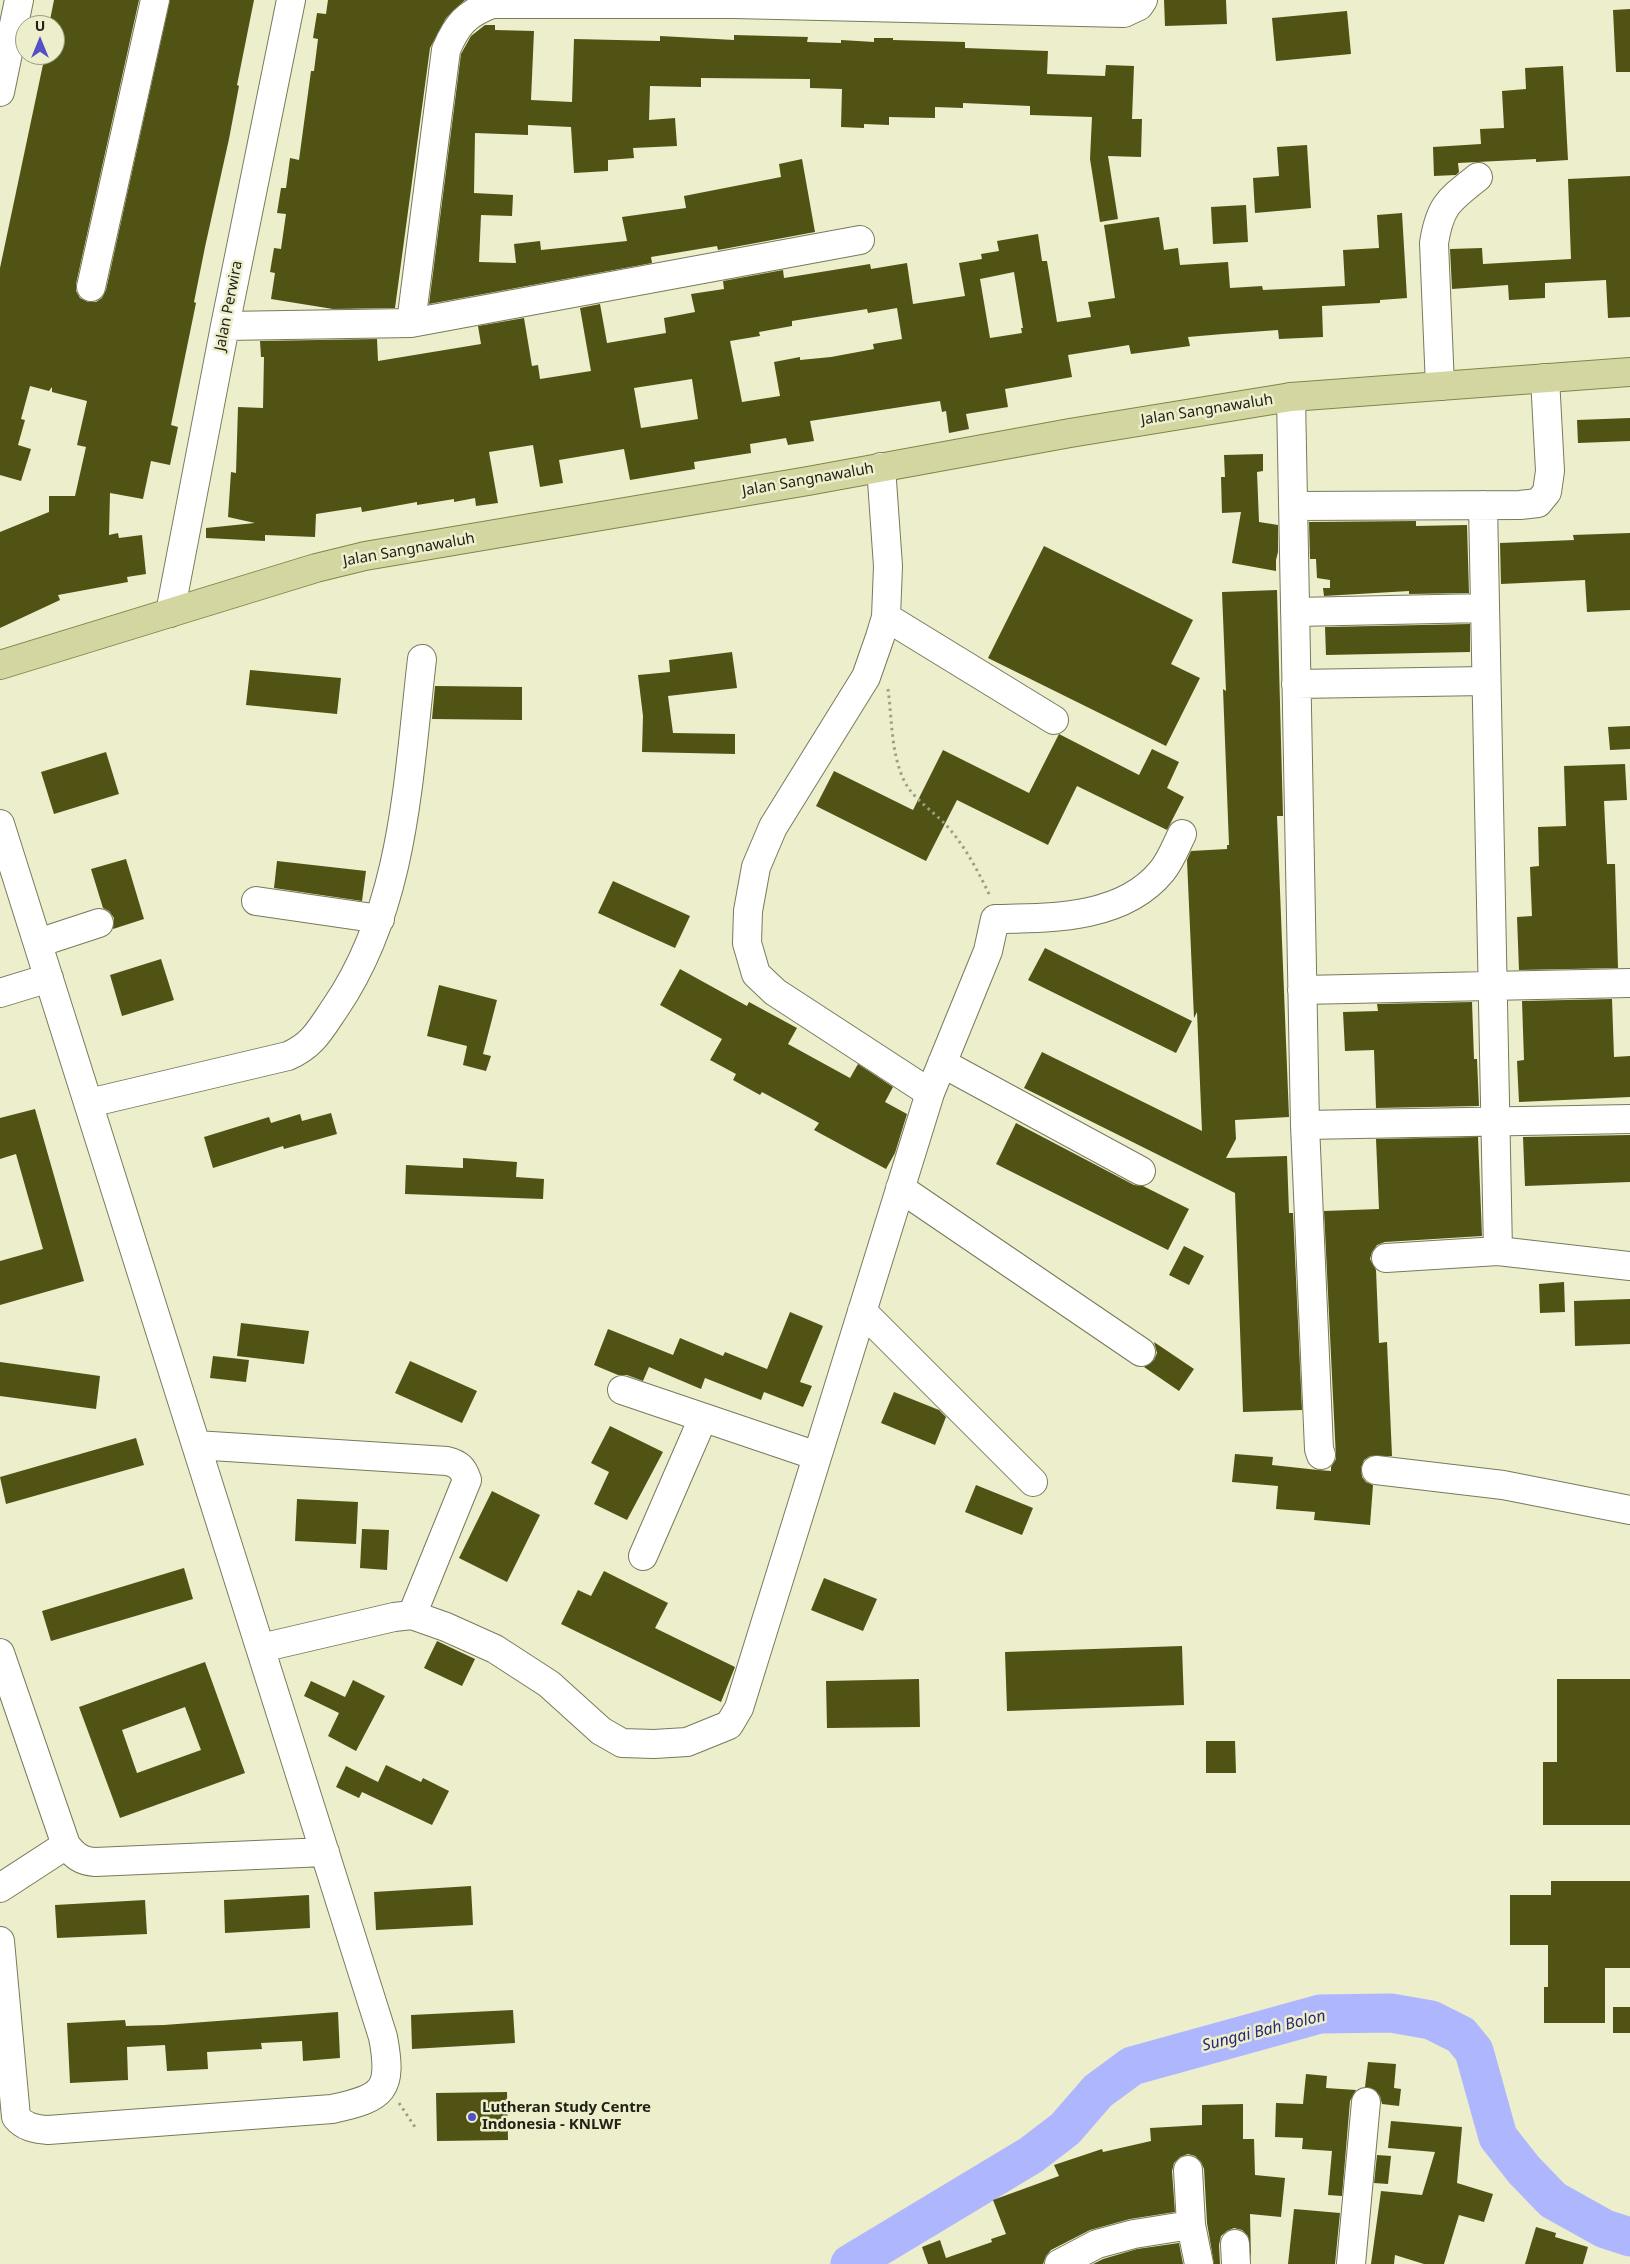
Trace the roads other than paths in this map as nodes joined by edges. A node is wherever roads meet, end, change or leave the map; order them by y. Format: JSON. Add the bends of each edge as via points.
{"nodes":[{"id":1,"x":19,"y":0,"type":"edge"},
{"id":2,"x":156,"y":0,"type":"edge"},
{"id":3,"x":291,"y":0,"type":"edge"},
{"id":4,"x":1143,"y":0,"type":"edge"},
{"id":5,"x":492,"y":2,"type":"edge"},
{"id":6,"x":934,"y":3,"type":"edge"},
{"id":7,"x":0,"y":92,"type":"edge"},
{"id":8,"x":1478,"y":177,"type":"dead end"},
{"id":9,"x":860,"y":240,"type":"dead end"},
{"id":10,"x":91,"y":287,"type":"dead end"},
{"id":11,"x":411,"y":323,"type":"junction"},
{"id":12,"x":225,"y":326,"type":"junction"},
{"id":13,"x":1630,"y":372,"type":"edge"},
{"id":14,"x":1545,"y":378,"type":"junction"},
{"id":15,"x":1440,"y":386,"type":"junction"},
{"id":16,"x":1291,"y":397,"type":"junction"},
{"id":17,"x":881,"y":467,"type":"junction"},
{"id":18,"x":1483,"y":505,"type":"junction"},
{"id":19,"x":1293,"y":506,"type":"junction"},
{"id":20,"x":1484,"y":608,"type":"junction"},
{"id":21,"x":1295,"y":612,"type":"junction"},
{"id":22,"x":170,"y":613,"type":"junction"},
{"id":23,"x":886,"y":617,"type":"junction"},
{"id":24,"x":422,"y":659,"type":"dead end"},
{"id":25,"x":0,"y":665,"type":"edge"},
{"id":26,"x":1486,"y":681,"type":"junction"},
{"id":27,"x":1296,"y":684,"type":"junction"},
{"id":28,"x":1054,"y":720,"type":"dead end"},
{"id":29,"x":0,"y":824,"type":"edge"},
{"id":30,"x":1182,"y":834,"type":"dead end"},
{"id":31,"x":256,"y":901,"type":"dead end"},
{"id":32,"x":380,"y":919,"type":"junction"},
{"id":33,"x":99,"y":922,"type":"dead end"},
{"id":34,"x":38,"y":943,"type":"junction"},
{"id":35,"x":49,"y":978,"type":"junction"},
{"id":36,"x":1630,"y":983,"type":"edge"},
{"id":37,"x":1492,"y":987,"type":"junction"},
{"id":38,"x":1302,"y":990,"type":"junction"},
{"id":39,"x":0,"y":994,"type":"edge"},
{"id":40,"x":942,"y":1062,"type":"junction"},
{"id":41,"x":930,"y":1093,"type":"junction"},
{"id":42,"x":89,"y":1103,"type":"junction"},
{"id":43,"x":1630,"y":1119,"type":"edge"},
{"id":44,"x":1494,"y":1122,"type":"junction"},
{"id":45,"x":1305,"y":1125,"type":"junction"},
{"id":46,"x":1141,"y":1171,"type":"dead end"},
{"id":47,"x":900,"y":1188,"type":"junction"},
{"id":48,"x":1498,"y":1251,"type":"junction"},
{"id":49,"x":1386,"y":1258,"type":"dead end"},
{"id":50,"x":1630,"y":1266,"type":"edge"},
{"id":51,"x":862,"y":1312,"type":"junction"},
{"id":52,"x":1141,"y":1352,"type":"dead end"},
{"id":53,"x":622,"y":1390,"type":"dead end"},
{"id":54,"x":703,"y":1418,"type":"junction"},
{"id":55,"x":196,"y":1445,"type":"junction"},
{"id":56,"x":1321,"y":1455,"type":"dead end"},
{"id":57,"x":816,"y":1456,"type":"junction"},
{"id":58,"x":1376,"y":1470,"type":"dead end"},
{"id":59,"x":1033,"y":1482,"type":"dead end"},
{"id":60,"x":1630,"y":1510,"type":"edge"},
{"id":61,"x":644,"y":1556,"type":"dead end"},
{"id":62,"x":412,"y":1615,"type":"junction"},
{"id":63,"x":261,"y":1648,"type":"junction"},
{"id":64,"x":0,"y":1653,"type":"edge"},
{"id":65,"x":66,"y":1845,"type":"junction"},
{"id":66,"x":325,"y":1852,"type":"junction"},
{"id":67,"x":0,"y":1888,"type":"edge"},
{"id":68,"x":0,"y":1941,"type":"edge"},
{"id":69,"x":1366,"y":2102,"type":"dead end"},
{"id":70,"x":8,"y":2120,"type":"edge"},
{"id":71,"x":1188,"y":2170,"type":"dead end"},
{"id":72,"x":1191,"y":2225,"type":"junction"},
{"id":73,"x":1059,"y":2264,"type":"edge"},
{"id":74,"x":1199,"y":2264,"type":"edge"},
{"id":75,"x":1351,"y":2264,"type":"edge"}],
"edges":[{"from":1,"to":7,"type":"street"},
{"from":2,"to":10,"type":"street"},
{"from":3,"to":12,"type":"street","name":"Jalan Perwira"},
{"from":4,"to":6,"type":"street","via":[[1139,6],[1124,12]]},
{"from":5,"to":6,"type":"street"},
{"from":5,"to":11,"type":"street","via":[[461,22],[446,50]]},
{"from":8,"to":15,"type":"street","via":[[1452,197],[1437,222],[1434,243]]},
{"from":9,"to":11,"type":"street"},
{"from":11,"to":12,"type":"street"},
{"from":12,"to":22,"type":"street","name":"Jalan Perwira"},
{"from":13,"to":14,"type":"main road","name":"Jalan Sangnawaluh"},
{"from":14,"to":15,"type":"main road","name":"Jalan Sangnawaluh"},
{"from":14,"to":18,"type":"street","via":[[1550,471],[1547,492],[1538,502]]},
{"from":15,"to":16,"type":"main road","name":"Jalan Sangnawaluh"},
{"from":16,"to":17,"type":"main road","name":"Jalan Sangnawaluh","via":[[1070,432]]},
{"from":16,"to":19,"type":"street"},
{"from":17,"to":22,"type":"main road","name":"Jalan Sangnawaluh","via":[[365,556]]},
{"from":17,"to":23,"type":"street","via":[[888,566]]},
{"from":18,"to":19,"type":"street"},
{"from":18,"to":20,"type":"street"},
{"from":19,"to":21,"type":"street"},
{"from":20,"to":21,"type":"street"},
{"from":20,"to":26,"type":"street"},
{"from":21,"to":27,"type":"street"},
{"from":22,"to":25,"type":"main road","name":"Jalan Sangnawaluh"},
{"from":23,"to":28,"type":"street"},
{"from":23,"to":41,"type":"street","via":[[866,677],[770,835],[756,867],[748,910],[747,943],[756,974],[775,992]]},
{"from":24,"to":32,"type":"street","via":[[401,837]]},
{"from":26,"to":27,"type":"street"},
{"from":26,"to":37,"type":"street"},
{"from":27,"to":38,"type":"street"},
{"from":29,"to":34,"type":"street"},
{"from":30,"to":40,"type":"street","via":[[1163,870],[1146,887],[1118,902],[1068,916],[995,919],[988,951]]},
{"from":31,"to":32,"type":"street"},
{"from":32,"to":42,"type":"street","via":[[347,991],[313,1041],[299,1051]]},
{"from":33,"to":34,"type":"street"},
{"from":34,"to":35,"type":"street"},
{"from":35,"to":39,"type":"street"},
{"from":35,"to":42,"type":"street"},
{"from":36,"to":37,"type":"street"},
{"from":37,"to":38,"type":"street"},
{"from":37,"to":44,"type":"street"},
{"from":38,"to":45,"type":"street"},
{"from":40,"to":41,"type":"street"},
{"from":40,"to":46,"type":"street"},
{"from":41,"to":47,"type":"street"},
{"from":42,"to":55,"type":"street"},
{"from":43,"to":44,"type":"street"},
{"from":44,"to":45,"type":"street"},
{"from":44,"to":48,"type":"street"},
{"from":45,"to":56,"type":"street"},
{"from":47,"to":51,"type":"street"},
{"from":47,"to":52,"type":"street"},
{"from":48,"to":49,"type":"street"},
{"from":48,"to":50,"type":"street"},
{"from":51,"to":57,"type":"street"},
{"from":51,"to":59,"type":"street"},
{"from":53,"to":54,"type":"street"},
{"from":54,"to":57,"type":"street"},
{"from":54,"to":61,"type":"street"},
{"from":55,"to":62,"type":"street","via":[[458,1464],[467,1480]]},
{"from":55,"to":63,"type":"street"},
{"from":57,"to":62,"type":"street","via":[[739,1708],[729,1725],[712,1733],[687,1742],[622,1743],[601,1732],[549,1684],[495,1649]]},
{"from":58,"to":60,"type":"street","via":[[1503,1485]]},
{"from":62,"to":63,"type":"street"},
{"from":63,"to":66,"type":"street"},
{"from":64,"to":65,"type":"street"},
{"from":65,"to":66,"type":"street","via":[[74,1856],[95,1862]]},
{"from":65,"to":67,"type":"street"},
{"from":66,"to":70,"type":"street","via":[[383,2036],[388,2065],[386,2081],[375,2095],[359,2103],[332,2109],[48,2130]]},
{"from":68,"to":70,"type":"street"},
{"from":69,"to":75,"type":"street"},
{"from":71,"to":72,"type":"street"},
{"from":72,"to":73,"type":"street","via":[[1097,2244]]},
{"from":72,"to":74,"type":"street"}]}
